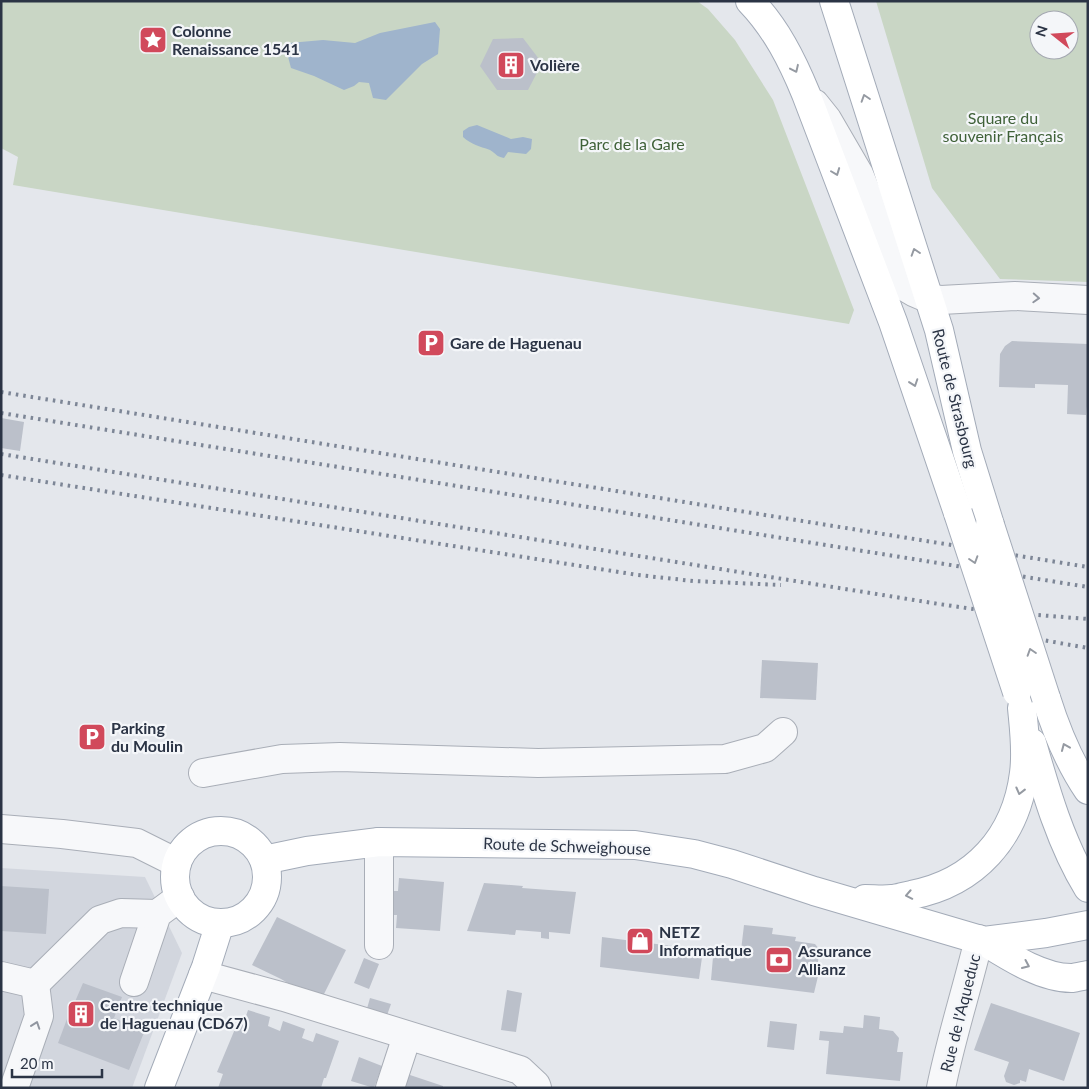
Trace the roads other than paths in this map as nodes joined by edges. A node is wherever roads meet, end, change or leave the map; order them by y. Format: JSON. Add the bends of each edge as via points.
{"nodes":[{"id":1,"x":750,"y":1,"type":"edge"},
{"id":2,"x":773,"y":1,"type":"edge"},
{"id":3,"x":834,"y":1,"type":"edge"},
{"id":4,"x":782,"y":44,"type":"junction"},
{"id":5,"x":806,"y":94,"type":"junction"},
{"id":6,"x":929,"y":299,"type":"junction"},
{"id":7,"x":1088,"y":300,"type":"edge"},
{"id":8,"x":1028,"y":699,"type":"junction"},
{"id":9,"x":783,"y":732,"type":"dead end"},
{"id":10,"x":203,"y":773,"type":"dead end"},
{"id":11,"x":1046,"y":789,"type":"junction"},
{"id":12,"x":1088,"y":790,"type":"edge"},
{"id":13,"x":1,"y":829,"type":"edge"},
{"id":14,"x":379,"y":842,"type":"junction"},
{"id":15,"x":1088,"y":845,"type":"edge"},
{"id":16,"x":264,"y":860,"type":"junction"},
{"id":17,"x":178,"y":863,"type":"junction"},
{"id":18,"x":1088,"y":888,"type":"edge"},
{"id":19,"x":814,"y":891,"type":"junction"},
{"id":20,"x":180,"y":897,"type":"junction"},
{"id":21,"x":157,"y":914,"type":"junction"},
{"id":22,"x":220,"y":923,"type":"junction"},
{"id":23,"x":1088,"y":925,"type":"edge"},
{"id":24,"x":981,"y":940,"type":"junction"},
{"id":25,"x":379,"y":945,"type":"dead end"},
{"id":26,"x":1088,"y":974,"type":"edge"},
{"id":27,"x":203,"y":975,"type":"junction"},
{"id":28,"x":1,"y":976,"type":"edge"},
{"id":29,"x":134,"y":982,"type":"dead end"},
{"id":30,"x":35,"y":984,"type":"junction"},
{"id":31,"x":407,"y":1036,"type":"junction"},
{"id":32,"x":14,"y":1088,"type":"edge"},
{"id":33,"x":159,"y":1088,"type":"edge"},
{"id":34,"x":390,"y":1088,"type":"edge"},
{"id":35,"x":537,"y":1088,"type":"edge"},
{"id":36,"x":941,"y":1088,"type":"edge"}],
"edges":[{"from":1,"to":4,"type":"main road","name":"Route de Strasbourg"},
{"from":2,"to":4,"type":"main road","name":"Route de Strasbourg"},
{"from":6,"to":3,"type":"main road","name":"Route de Strasbourg","one_way":true},
{"from":4,"to":5,"type":"main road","name":"Route de Strasbourg","one_way":true},
{"from":5,"to":6,"type":"street","via":[[827,119],[860,174],[905,287]]},
{"from":5,"to":8,"type":"main road","name":"Route de Strasbourg","one_way":true,"bridge":true,"via":[[893,322],[958,513]]},
{"from":6,"to":7,"type":"street","one_way":true,"via":[[1015,296]]},
{"from":8,"to":6,"type":"main road","name":"Route de Strasbourg","one_way":true,"bridge":true,"via":[[990,525],[967,450]]},
{"from":8,"to":11,"type":"main road","name":"Route de Strasbourg"},
{"from":12,"to":8,"type":"main road","name":"Route de Strasbourg","one_way":true,"via":[[1070,760],[1053,719]]},
{"from":8,"to":19,"type":"main road","one_way":true,"via":[[1024,771],[1014,813],[1002,838],[972,869],[933,890],[894,899]]},
{"from":9,"to":10,"type":"street","via":[[765,748],[725,759],[538,763],[282,758]]},
{"from":11,"to":15,"type":"main road","name":"Route de Strasbourg"},
{"from":11,"to":18,"type":"main road","name":"Route de Strasbourg","via":[[1066,844]]},
{"from":13,"to":17,"type":"street","via":[[137,843]]},
{"from":14,"to":16,"type":"main road","name":"Route de Schweighouse","via":[[307,850]]},
{"from":14,"to":19,"type":"main road","name":"Route de Schweighouse","via":[[635,845],[694,854]]},
{"from":14,"to":25,"type":"street"},
{"from":16,"to":17,"type":"main road","via":[[243,836],[229,831],[202,835],[183,851]]},
{"from":16,"to":22,"type":"main road","via":[[266,888],[260,902],[250,914],[236,921]]},
{"from":17,"to":20,"type":"main road","via":[[175,877]]},
{"from":19,"to":24,"type":"main road","name":"Route de Schweighouse"},
{"from":20,"to":21,"type":"street"},
{"from":20,"to":22,"type":"main road","via":[[194,914]]},
{"from":21,"to":29,"type":"street"},
{"from":21,"to":30,"type":"street","via":[[121,913],[100,920]]},
{"from":22,"to":27,"type":"main road"},
{"from":23,"to":24,"type":"main road"},
{"from":24,"to":26,"type":"main road","name":"Route de Schweighouse","one_way":true,"via":[[1044,972],[1073,978]]},
{"from":24,"to":36,"type":"street","name":"Rue de l'Aqueduc"},
{"from":27,"to":31,"type":"street"},
{"from":27,"to":33,"type":"main road"},
{"from":28,"to":30,"type":"street"},
{"from":32,"to":30,"type":"street","one_way":true,"via":[[39,1016]]},
{"from":31,"to":34,"type":"street"},
{"from":31,"to":35,"type":"street","via":[[520,1070]]}]}
